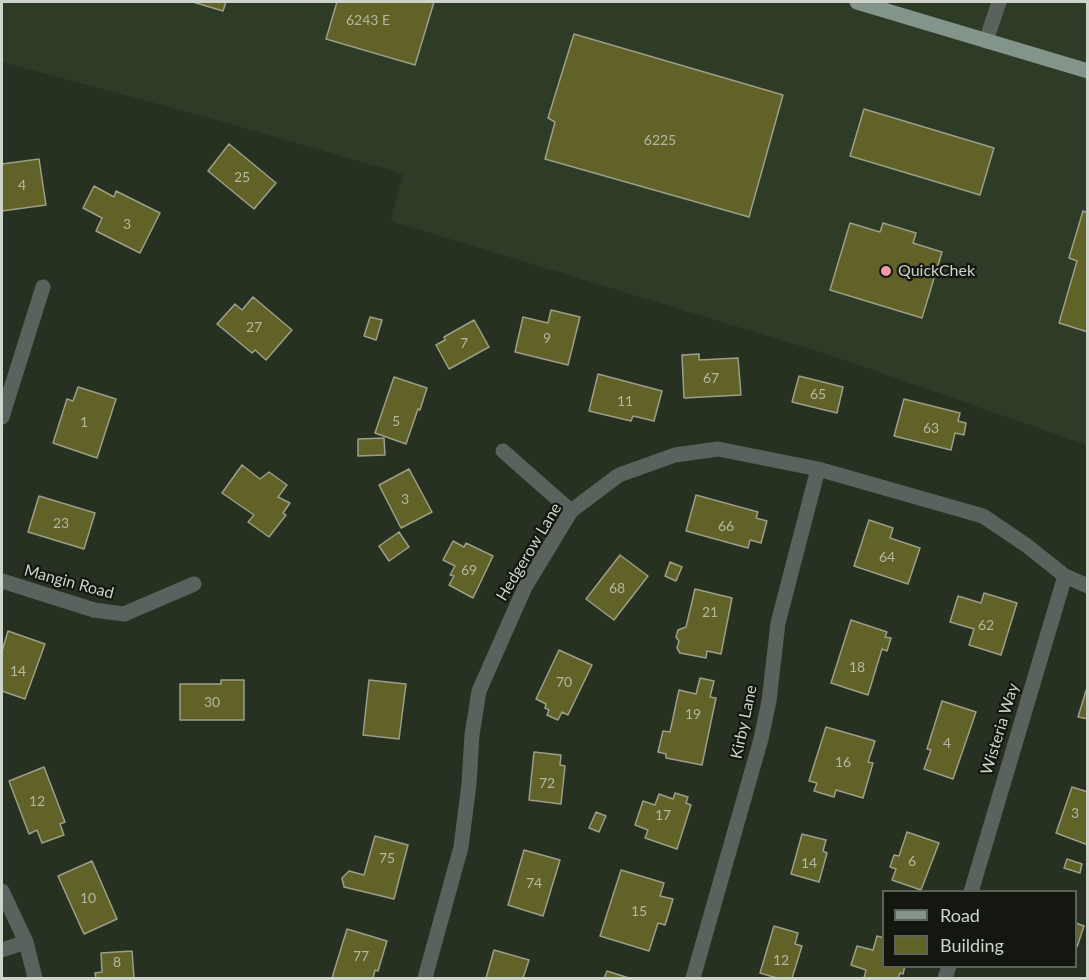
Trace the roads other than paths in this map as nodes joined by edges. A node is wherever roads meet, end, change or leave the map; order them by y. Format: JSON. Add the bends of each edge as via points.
{"nodes":[{"id":1,"x":857,"y":2,"type":"edge"},
{"id":2,"x":999,"y":2,"type":"edge"},
{"id":3,"x":986,"y":40,"type":"junction"},
{"id":4,"x":1088,"y":70,"type":"edge"},
{"id":5,"x":43,"y":287,"type":"dead end"},
{"id":6,"x":2,"y":417,"type":"edge"},
{"id":7,"x":504,"y":451,"type":"dead end"},
{"id":8,"x":818,"y":470,"type":"junction"},
{"id":9,"x":571,"y":511,"type":"junction"},
{"id":10,"x":1065,"y":576,"type":"junction"},
{"id":11,"x":2,"y":581,"type":"edge"},
{"id":12,"x":194,"y":584,"type":"dead end"},
{"id":13,"x":1088,"y":586,"type":"edge"},
{"id":14,"x":970,"y":890,"type":"edge"},
{"id":15,"x":2,"y":891,"type":"edge"},
{"id":16,"x":26,"y":942,"type":"junction"},
{"id":17,"x":2,"y":950,"type":"edge"},
{"id":18,"x":35,"y":978,"type":"edge"},
{"id":19,"x":425,"y":978,"type":"edge"},
{"id":20,"x":693,"y":978,"type":"edge"}],
"edges":[{"from":1,"to":3,"type":"main road"},
{"from":2,"to":3,"type":"street"},
{"from":3,"to":4,"type":"main road"},
{"from":5,"to":6,"type":"street"},
{"from":7,"to":9,"type":"street"},
{"from":8,"to":9,"type":"street","name":"Hedgerow Lane","via":[[718,449],[675,455],[619,475]]},
{"from":8,"to":10,"type":"street","name":"Hedgerow Lane","via":[[983,516]]},
{"from":8,"to":20,"type":"street","name":"Kirby Lane","via":[[778,623],[761,739]]},
{"from":9,"to":19,"type":"street","name":"Hedgerow Lane","via":[[525,587],[480,691],[461,847]]},
{"from":10,"to":13,"type":"street","name":"Hedgerow Lane"},
{"from":10,"to":14,"type":"street","name":"Wisteria Way"},
{"from":11,"to":12,"type":"street","name":"Mangin Road","via":[[94,610],[124,615]]},
{"from":15,"to":16,"type":"street"},
{"from":16,"to":17,"type":"street"},
{"from":16,"to":18,"type":"street"}]}
